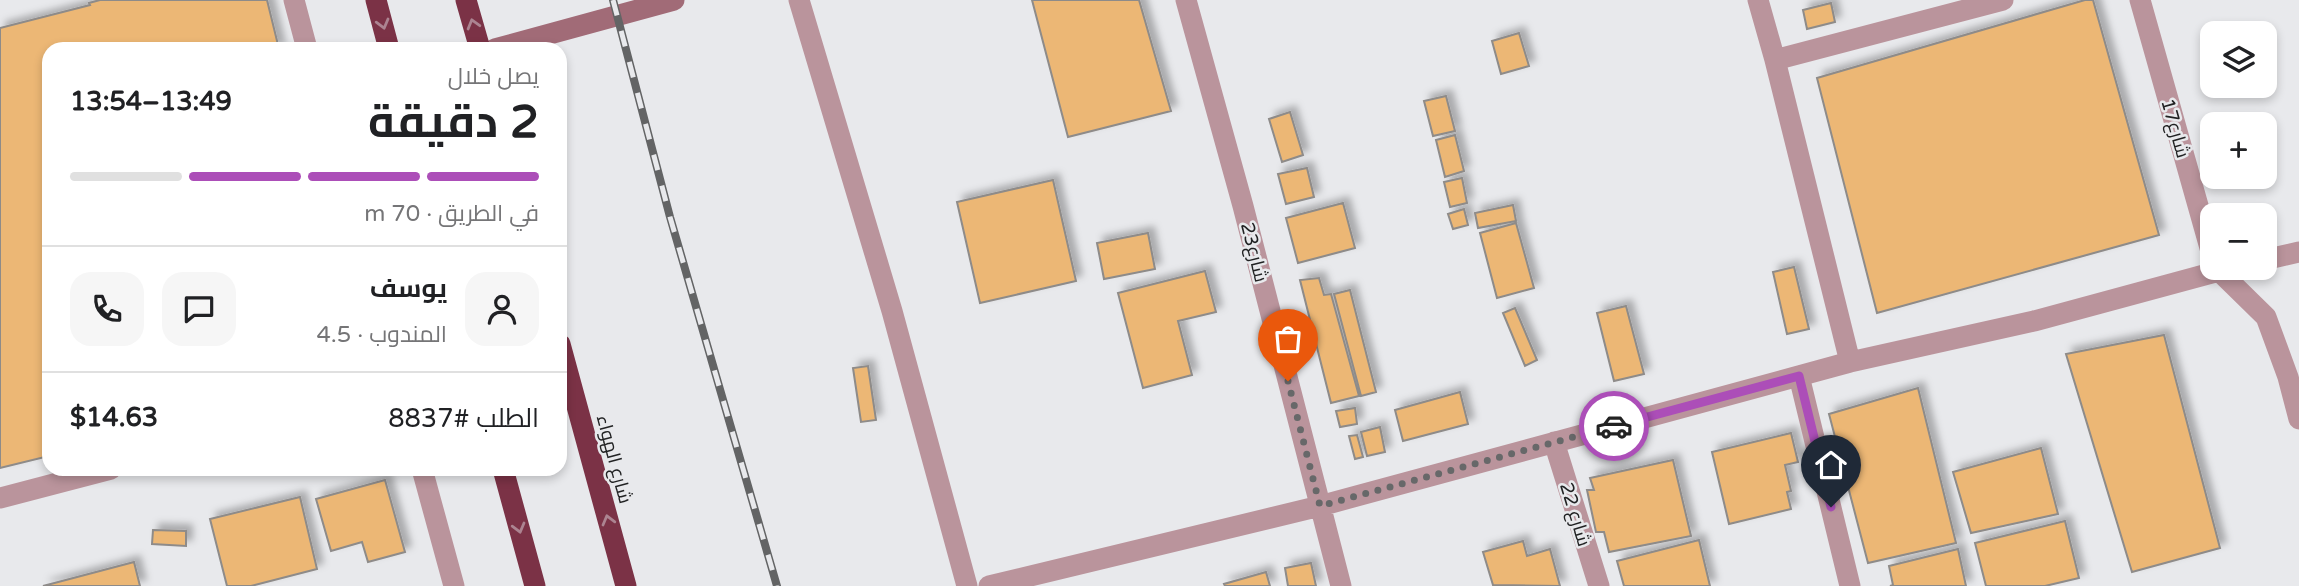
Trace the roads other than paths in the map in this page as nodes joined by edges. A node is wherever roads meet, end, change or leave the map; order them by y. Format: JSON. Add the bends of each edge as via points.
{"nodes":[{"id":1,"x":294,"y":0,"type":"edge"},
{"id":2,"x":376,"y":0,"type":"edge"},
{"id":3,"x":466,"y":0,"type":"edge"},
{"id":4,"x":674,"y":0,"type":"edge"},
{"id":5,"x":799,"y":0,"type":"edge"},
{"id":6,"x":1186,"y":0,"type":"edge"},
{"id":7,"x":1758,"y":0,"type":"edge"},
{"id":8,"x":2003,"y":0,"type":"edge"},
{"id":9,"x":2140,"y":0,"type":"edge"},
{"id":10,"x":305,"y":42,"type":"edge"},
{"id":11,"x":387,"y":42,"type":"edge"},
{"id":12,"x":478,"y":42,"type":"edge"},
{"id":13,"x":521,"y":42,"type":"edge"},
{"id":14,"x":1775,"y":60,"type":"junction"},
{"id":15,"x":2201,"y":203,"type":"edge"},
{"id":16,"x":2299,"y":252,"type":"edge"},
{"id":17,"x":2277,"y":257,"type":"edge"},
{"id":18,"x":2200,"y":271,"type":"edge"},
{"id":19,"x":2233,"y":280,"type":"edge"},
{"id":20,"x":1850,"y":362,"type":"junction"},
{"id":21,"x":567,"y":370,"type":"edge"},
{"id":22,"x":1799,"y":376,"type":"junction"},
{"id":23,"x":2299,"y":419,"type":"edge"},
{"id":24,"x":1553,"y":442,"type":"junction"},
{"id":25,"x":84,"y":476,"type":"edge"},
{"id":26,"x":424,"y":476,"type":"edge"},
{"id":27,"x":505,"y":476,"type":"edge"},
{"id":28,"x":0,"y":498,"type":"edge"},
{"id":29,"x":1320,"y":506,"type":"junction"},
{"id":30,"x":454,"y":586,"type":"edge"},
{"id":31,"x":535,"y":586,"type":"edge"},
{"id":32,"x":626,"y":586,"type":"edge"},
{"id":33,"x":967,"y":586,"type":"edge"},
{"id":34,"x":989,"y":586,"type":"edge"},
{"id":35,"x":1341,"y":586,"type":"edge"},
{"id":36,"x":1598,"y":586,"type":"edge"},
{"id":37,"x":1850,"y":586,"type":"edge"}],
"edges":[{"from":1,"to":10,"type":"street"},
{"from":2,"to":11,"type":"highway","one_way":true},
{"from":12,"to":3,"type":"highway","one_way":true},
{"from":4,"to":13,"type":"street"},
{"from":5,"to":33,"type":"street"},
{"from":6,"to":29,"type":"street","name":"شارع23"},
{"from":7,"to":14,"type":"street"},
{"from":8,"to":14,"type":"street"},
{"from":9,"to":15,"type":"street","name":"شارع17"},
{"from":14,"to":20,"type":"street"},
{"from":16,"to":17,"type":"street"},
{"from":18,"to":20,"type":"street","via":[[2034,321]]},
{"from":19,"to":23,"type":"street","via":[[2266,317]]},
{"from":20,"to":22,"type":"street"},
{"from":32,"to":21,"type":"highway","name":"شارع الهواء","one_way":true},
{"from":22,"to":24,"type":"street"},
{"from":22,"to":37,"type":"street"},
{"from":24,"to":29,"type":"street"},
{"from":24,"to":36,"type":"street","name":"شارع 22"},
{"from":25,"to":28,"type":"street"},
{"from":26,"to":30,"type":"street"},
{"from":27,"to":31,"type":"highway","one_way":true},
{"from":29,"to":34,"type":"street"},
{"from":29,"to":35,"type":"street","name":"شارع23"}]}
